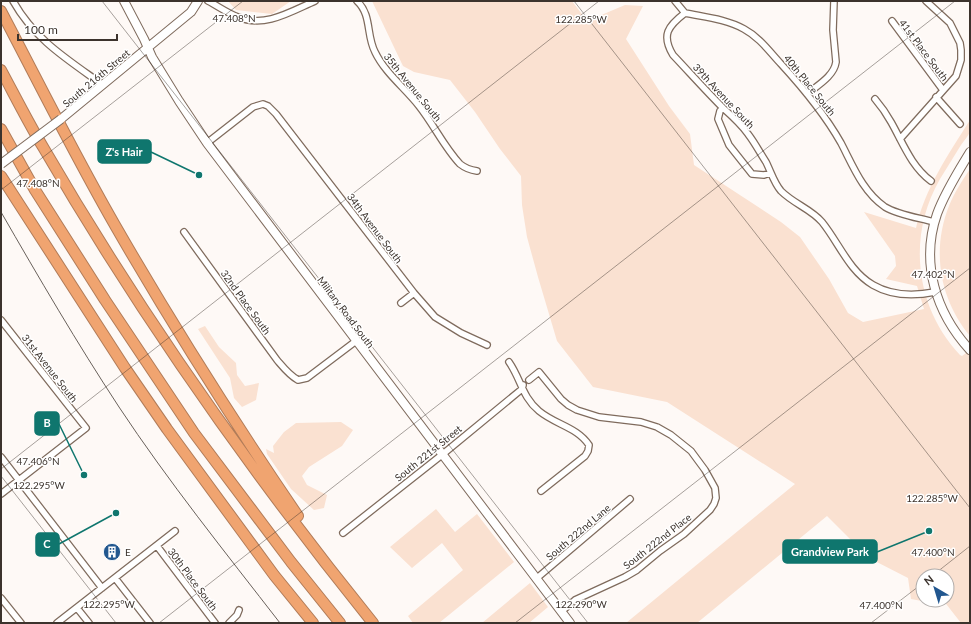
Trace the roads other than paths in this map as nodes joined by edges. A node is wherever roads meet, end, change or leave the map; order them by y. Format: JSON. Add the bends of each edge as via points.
{"nodes":[{"id":1,"x":12,"y":1,"type":"edge"},
{"id":2,"x":124,"y":1,"type":"edge"},
{"id":3,"x":198,"y":1,"type":"edge"},
{"id":4,"x":208,"y":1,"type":"edge"},
{"id":5,"x":315,"y":1,"type":"edge"},
{"id":6,"x":357,"y":1,"type":"edge"},
{"id":7,"x":675,"y":1,"type":"edge"},
{"id":8,"x":834,"y":1,"type":"edge"},
{"id":9,"x":926,"y":1,"type":"edge"},
{"id":10,"x":1,"y":11,"type":"edge"},
{"id":11,"x":685,"y":13,"type":"junction"},
{"id":12,"x":892,"y":21,"type":"dead end"},
{"id":13,"x":148,"y":47,"type":"junction"},
{"id":14,"x":1,"y":70,"type":"edge"},
{"id":15,"x":103,"y":85,"type":"junction"},
{"id":16,"x":943,"y":90,"type":"junction"},
{"id":17,"x":807,"y":94,"type":"junction"},
{"id":18,"x":936,"y":97,"type":"junction"},
{"id":19,"x":875,"y":99,"type":"dead end"},
{"id":20,"x":724,"y":108,"type":"junction"},
{"id":21,"x":960,"y":124,"type":"dead end"},
{"id":22,"x":1,"y":129,"type":"edge"},
{"id":23,"x":900,"y":139,"type":"junction"},
{"id":24,"x":207,"y":143,"type":"junction"},
{"id":25,"x":970,"y":154,"type":"edge"},
{"id":26,"x":1,"y":164,"type":"edge"},
{"id":27,"x":1,"y":169,"type":"edge"},
{"id":28,"x":477,"y":171,"type":"dead end"},
{"id":29,"x":770,"y":172,"type":"junction"},
{"id":30,"x":1,"y":176,"type":"edge"},
{"id":31,"x":932,"y":181,"type":"dead end"},
{"id":32,"x":934,"y":222,"type":"junction"},
{"id":33,"x":184,"y":232,"type":"dead end"},
{"id":34,"x":46,"y":245,"type":"junction"},
{"id":35,"x":935,"y":292,"type":"junction"},
{"id":36,"x":414,"y":293,"type":"junction"},
{"id":37,"x":401,"y":303,"type":"dead end"},
{"id":38,"x":1,"y":320,"type":"edge"},
{"id":39,"x":356,"y":341,"type":"junction"},
{"id":40,"x":487,"y":346,"type":"dead end"},
{"id":41,"x":970,"y":350,"type":"edge"},
{"id":42,"x":509,"y":362,"type":"dead end"},
{"id":43,"x":529,"y":380,"type":"dead end"},
{"id":44,"x":523,"y":387,"type":"junction"},
{"id":45,"x":443,"y":454,"type":"junction"},
{"id":46,"x":1,"y":457,"type":"edge"},
{"id":47,"x":19,"y":480,"type":"junction"},
{"id":48,"x":541,"y":491,"type":"dead end"},
{"id":49,"x":1,"y":494,"type":"edge"},
{"id":50,"x":630,"y":499,"type":"dead end"},
{"id":51,"x":175,"y":531,"type":"dead end"},
{"id":52,"x":343,"y":533,"type":"dead end"},
{"id":53,"x":157,"y":546,"type":"junction"},
{"id":54,"x":115,"y":578,"type":"junction"},
{"id":55,"x":536,"y":578,"type":"junction"},
{"id":56,"x":340,"y":582,"type":"junction"},
{"id":57,"x":102,"y":588,"type":"junction"},
{"id":58,"x":1,"y":598,"type":"edge"},
{"id":59,"x":77,"y":608,"type":"junction"},
{"id":60,"x":239,"y":610,"type":"dead end"},
{"id":61,"x":562,"y":611,"type":"junction"},
{"id":62,"x":21,"y":623,"type":"edge"},
{"id":63,"x":57,"y":623,"type":"edge"},
{"id":64,"x":89,"y":623,"type":"edge"},
{"id":65,"x":150,"y":623,"type":"edge"},
{"id":66,"x":215,"y":623,"type":"edge"},
{"id":67,"x":229,"y":623,"type":"edge"},
{"id":68,"x":313,"y":623,"type":"edge"},
{"id":69,"x":340,"y":623,"type":"edge"},
{"id":70,"x":373,"y":623,"type":"edge"},
{"id":71,"x":570,"y":623,"type":"edge"}],
"edges":[{"from":1,"to":15,"type":"street","via":[[40,37]]},
{"from":2,"to":13,"type":"main road","name":"Military Road South"},
{"from":3,"to":13,"type":"main road","name":"South 216th Street","via":[[190,12]]},
{"from":4,"to":5,"type":"street","via":[[238,17],[256,21],[280,17]]},
{"from":6,"to":28,"type":"street","name":"35th Avenue South","via":[[365,11],[370,42],[378,58],[408,92],[461,164]]},
{"from":7,"to":11,"type":"street"},
{"from":8,"to":17,"type":"street","via":[[835,67],[827,78]]},
{"from":9,"to":16,"type":"street","via":[[950,23],[961,50],[956,76]]},
{"from":10,"to":56,"type":"highway","via":[[115,226],[175,328]]},
{"from":11,"to":17,"type":"street","name":"40th Place South","via":[[734,24],[751,33]]},
{"from":11,"to":20,"type":"street","name":"39th Avenue South","via":[[672,23],[667,33],[667,45],[673,55]]},
{"from":12,"to":16,"type":"street","name":"41st Place South"},
{"from":13,"to":15,"type":"main road","name":"South 216th Street"},
{"from":13,"to":24,"type":"main road","name":"Military Road South"},
{"from":14,"to":56,"type":"highway","via":[[43,147],[127,284],[258,474]]},
{"from":15,"to":26,"type":"main road","name":"South 216th Street","bridge":true},
{"from":16,"to":18,"type":"street"},
{"from":17,"to":32,"type":"street","name":"40th Place South","via":[[830,125],[873,197],[887,208]]},
{"from":18,"to":21,"type":"street"},
{"from":18,"to":23,"type":"street"},
{"from":19,"to":23,"type":"street"},
{"from":20,"to":29,"type":"street","name":"39th Avenue South","via":[[749,135]]},
{"from":20,"to":29,"type":"street","via":[[720,111],[718,119],[730,148],[752,174],[764,175]]},
{"from":22,"to":69,"type":"highway","via":[[35,190],[194,433]]},
{"from":23,"to":31,"type":"street","via":[[913,163]]},
{"from":24,"to":36,"type":"street","name":"34th Avenue South","via":[[253,107],[263,104],[272,109]]},
{"from":24,"to":39,"type":"main road","name":"Military Road South"},
{"from":25,"to":32,"type":"main road","via":[[950,184]]},
{"from":27,"to":34,"type":"highway"},
{"from":29,"to":35,"type":"street","name":"39th Avenue South","via":[[781,191],[821,221],[865,280],[881,290],[895,293],[917,295]]},
{"from":30,"to":34,"type":"highway"},
{"from":32,"to":35,"type":"main road","via":[[931,261]]},
{"from":33,"to":39,"type":"street","name":"32nd Place South","via":[[277,360],[298,380],[307,378]]},
{"from":34,"to":68,"type":"highway","via":[[125,368],[172,435],[265,563]]},
{"from":35,"to":41,"type":"main road","via":[[948,321]]},
{"from":36,"to":37,"type":"street"},
{"from":36,"to":40,"type":"street","name":"34th Avenue South","via":[[435,317],[461,334]]},
{"from":38,"to":47,"type":"street","name":"31st Avenue South","via":[[86,428]]},
{"from":39,"to":45,"type":"main road","name":"Military Road South"},
{"from":42,"to":44,"type":"street"},
{"from":43,"to":61,"type":"street","name":"South 222nd Place","via":[[538,372],[561,399],[577,410],[599,417],[641,422],[656,427],[691,451],[715,488],[716,498],[710,510],[684,534],[637,570],[575,600]]},
{"from":44,"to":45,"type":"street","name":"South 221st Street"},
{"from":44,"to":48,"type":"street","via":[[531,404],[539,412],[578,433],[585,438],[589,446],[585,456]]},
{"from":45,"to":52,"type":"street","name":"South 221st Street"},
{"from":45,"to":55,"type":"main road","name":"Military Road South"},
{"from":46,"to":47,"type":"street"},
{"from":47,"to":49,"type":"street"},
{"from":47,"to":57,"type":"street"},
{"from":50,"to":55,"type":"street","name":"South 222nd Lane"},
{"from":51,"to":53,"type":"street"},
{"from":53,"to":54,"type":"street"},
{"from":53,"to":66,"type":"street","name":"30th Place South"},
{"from":54,"to":57,"type":"street"},
{"from":54,"to":65,"type":"street"},
{"from":55,"to":61,"type":"main road","name":"Military Road South"},
{"from":56,"to":70,"type":"highway"},
{"from":57,"to":59,"type":"street"},
{"from":58,"to":62,"type":"street"},
{"from":59,"to":63,"type":"street"},
{"from":59,"to":64,"type":"street"},
{"from":60,"to":67,"type":"street","via":[[235,619]]},
{"from":61,"to":71,"type":"main road","name":"Military Road South"}]}
